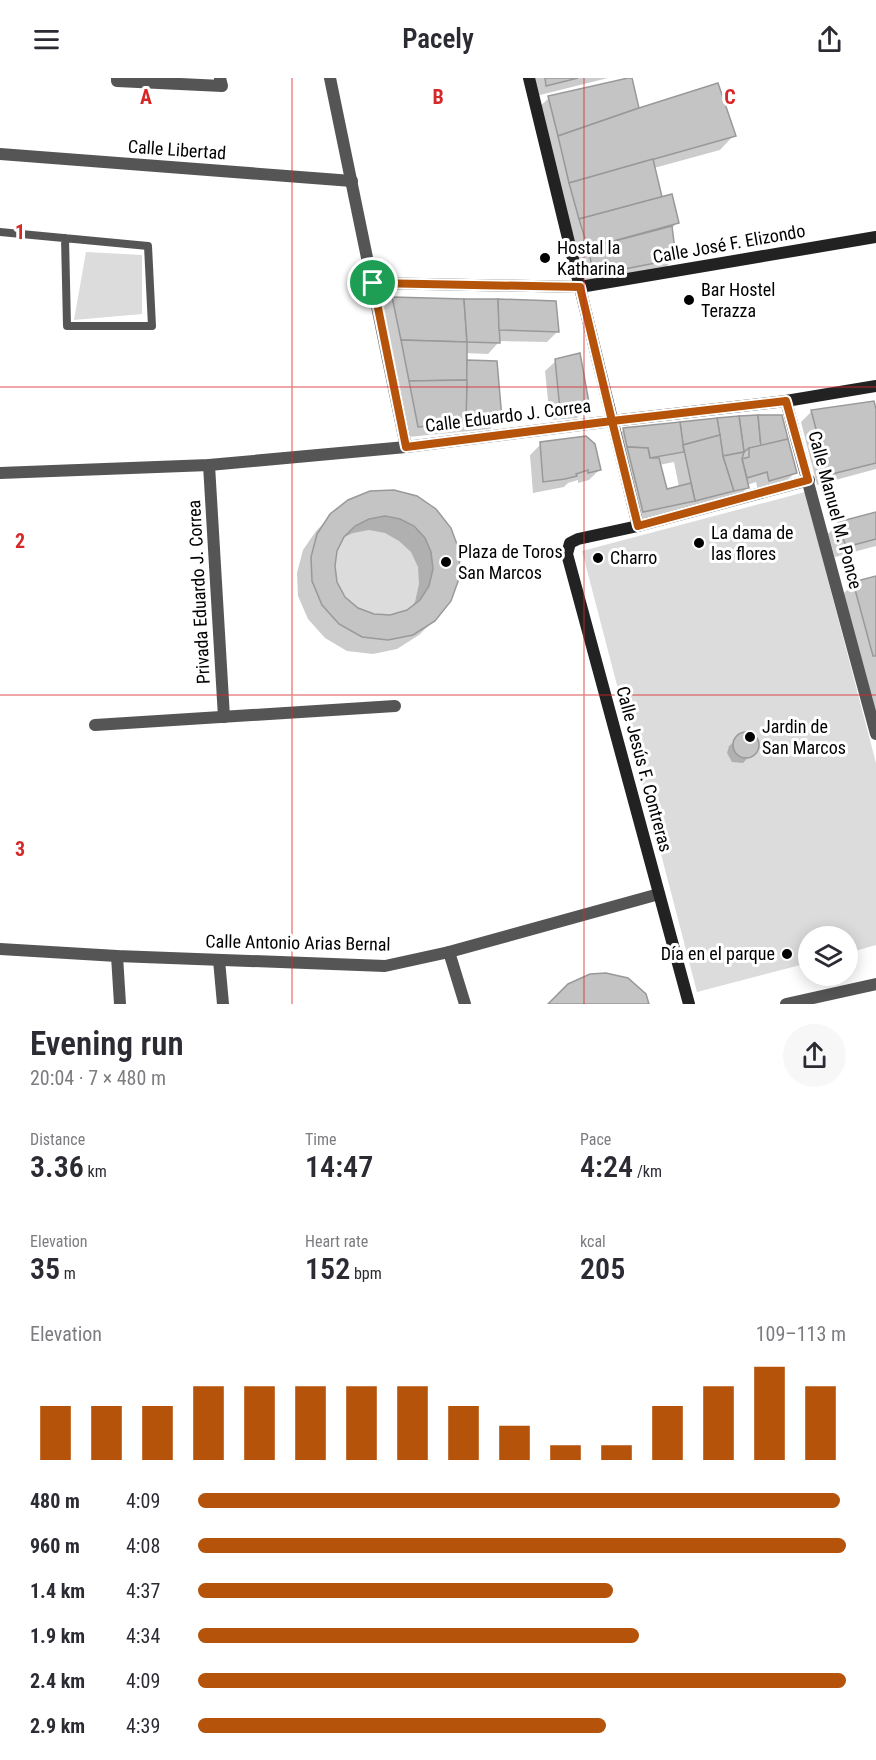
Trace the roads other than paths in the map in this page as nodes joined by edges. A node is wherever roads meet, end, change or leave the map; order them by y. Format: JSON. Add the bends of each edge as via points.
{"nodes":[{"id":1,"x":117,"y":78,"type":"edge"},
{"id":2,"x":220,"y":78,"type":"edge"},
{"id":3,"x":330,"y":78,"type":"edge"},
{"id":4,"x":529,"y":78,"type":"edge"},
{"id":5,"x":0,"y":154,"type":"edge"},
{"id":6,"x":352,"y":181,"type":"junction"},
{"id":7,"x":0,"y":232,"type":"edge"},
{"id":8,"x":876,"y":237,"type":"edge"},
{"id":9,"x":65,"y":238,"type":"junction"},
{"id":10,"x":373,"y":283,"type":"junction"},
{"id":11,"x":580,"y":287,"type":"junction"},
{"id":12,"x":876,"y":386,"type":"edge"},
{"id":13,"x":786,"y":401,"type":"junction"},
{"id":14,"x":612,"y":421,"type":"junction"},
{"id":15,"x":406,"y":447,"type":"junction"},
{"id":16,"x":209,"y":465,"type":"junction"},
{"id":17,"x":0,"y":473,"type":"edge"},
{"id":18,"x":808,"y":480,"type":"junction"},
{"id":19,"x":638,"y":526,"type":"junction"},
{"id":20,"x":395,"y":706,"type":"dead end"},
{"id":21,"x":224,"y":717,"type":"junction"},
{"id":22,"x":95,"y":725,"type":"dead end"},
{"id":23,"x":876,"y":734,"type":"edge"},
{"id":24,"x":659,"y":894,"type":"junction"},
{"id":25,"x":0,"y":950,"type":"edge"},
{"id":26,"x":449,"y":952,"type":"junction"},
{"id":27,"x":117,"y":956,"type":"junction"},
{"id":28,"x":219,"y":960,"type":"junction"},
{"id":29,"x":876,"y":984,"type":"edge"},
{"id":30,"x":120,"y":1004,"type":"edge"},
{"id":31,"x":223,"y":1004,"type":"edge"},
{"id":32,"x":465,"y":1004,"type":"edge"},
{"id":33,"x":689,"y":1004,"type":"edge"},
{"id":34,"x":786,"y":1004,"type":"edge"}],
"edges":[{"from":1,"to":2,"type":"street","via":[[222,86]]},
{"from":3,"to":6,"type":"street"},
{"from":4,"to":11,"type":"street"},
{"from":5,"to":6,"type":"street","name":"Calle Libertad"},
{"from":6,"to":10,"type":"street"},
{"from":7,"to":9,"type":"lane"},
{"from":8,"to":11,"type":"street","name":"Calle José F. Elizondo"},
{"from":9,"to":9,"type":"lane","via":[[148,246],[152,327],[67,326]]},
{"from":10,"to":11,"type":"street","name":"Calle José F. Elizondo"},
{"from":10,"to":15,"type":"street"},
{"from":11,"to":14,"type":"street"},
{"from":12,"to":13,"type":"street","name":"Calle Eduardo J. Correa"},
{"from":13,"to":14,"type":"street","name":"Calle Eduardo J. Correa"},
{"from":13,"to":18,"type":"street","name":"Calle Manuel M. Ponce"},
{"from":14,"to":15,"type":"street","name":"Calle Eduardo J. Correa"},
{"from":14,"to":19,"type":"street"},
{"from":15,"to":16,"type":"street","name":"Calle Eduardo J. Correa"},
{"from":16,"to":17,"type":"street","name":"Calle Eduardo J. Correa"},
{"from":16,"to":21,"type":"street","name":"Privada Eduardo J. Correa"},
{"from":18,"to":19,"type":"street"},
{"from":18,"to":23,"type":"street","name":"Calle Manuel M. Ponce"},
{"from":19,"to":24,"type":"street","name":"Calle Jesús F. Contreras","via":[[578,539],[570,543],[567,554]]},
{"from":20,"to":21,"type":"street"},
{"from":21,"to":22,"type":"street"},
{"from":24,"to":26,"type":"street","name":"Calle Antonio Arias Bernal"},
{"from":24,"to":33,"type":"street","name":"Calle Jesús F. Contreras"},
{"from":25,"to":27,"type":"street","name":"Calle Antonio Arias Bernal"},
{"from":26,"to":28,"type":"street","name":"Calle Antonio Arias Bernal","via":[[385,966]]},
{"from":26,"to":32,"type":"street"},
{"from":27,"to":28,"type":"street","name":"Calle Antonio Arias Bernal"},
{"from":27,"to":30,"type":"street"},
{"from":28,"to":31,"type":"street"},
{"from":29,"to":34,"type":"street"}]}
